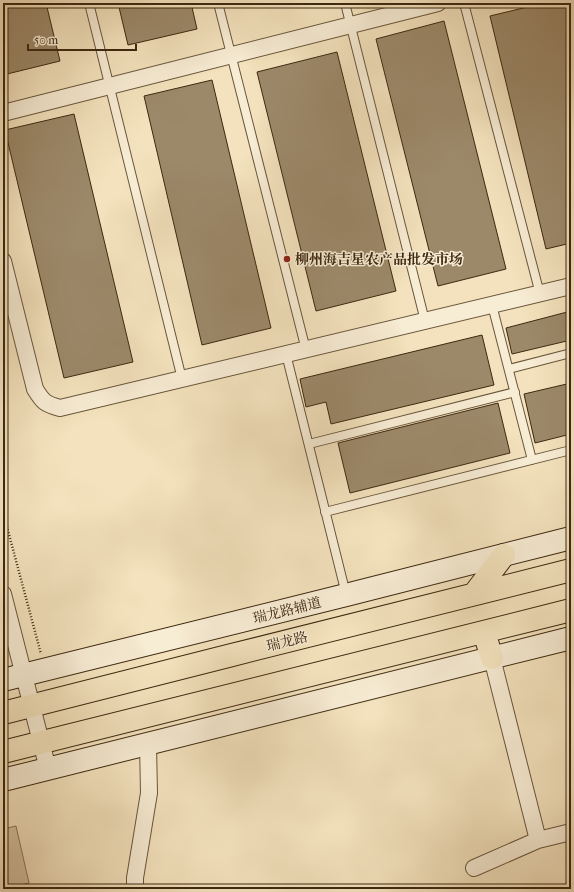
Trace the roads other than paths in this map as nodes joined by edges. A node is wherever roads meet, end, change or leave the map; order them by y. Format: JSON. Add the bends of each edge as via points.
{"nodes":[{"id":1,"x":89,"y":3,"type":"edge"},
{"id":2,"x":218,"y":3,"type":"edge"},
{"id":3,"x":345,"y":3,"type":"edge"},
{"id":4,"x":438,"y":3,"type":"edge"},
{"id":5,"x":464,"y":3,"type":"edge"},
{"id":6,"x":350,"y":25,"type":"junction"},
{"id":7,"x":232,"y":55,"type":"junction"},
{"id":8,"x":110,"y":86,"type":"junction"},
{"id":9,"x":3,"y":113,"type":"edge"},
{"id":10,"x":3,"y":261,"type":"edge"},
{"id":11,"x":571,"y":286,"type":"edge"},
{"id":12,"x":540,"y":294,"type":"junction"},
{"id":13,"x":492,"y":305,"type":"junction"},
{"id":14,"x":425,"y":321,"type":"junction"},
{"id":15,"x":306,"y":350,"type":"junction"},
{"id":16,"x":571,"y":353,"type":"edge"},
{"id":17,"x":286,"y":354,"type":"junction"},
{"id":18,"x":509,"y":369,"type":"junction"},
{"id":19,"x":182,"y":379,"type":"junction"},
{"id":20,"x":515,"y":392,"type":"junction"},
{"id":21,"x":308,"y":444,"type":"junction"},
{"id":22,"x":571,"y":450,"type":"edge"},
{"id":23,"x":532,"y":460,"type":"junction"},
{"id":24,"x":325,"y":512,"type":"junction"},
{"id":25,"x":571,"y":538,"type":"edge"},
{"id":26,"x":504,"y":555,"type":"junction"},
{"id":27,"x":571,"y":570,"type":"edge"},
{"id":28,"x":3,"y":594,"type":"edge"},
{"id":29,"x":474,"y":594,"type":"junction"},
{"id":30,"x":346,"y":595,"type":"junction"},
{"id":31,"x":571,"y":610,"type":"edge"},
{"id":32,"x":484,"y":632,"type":"junction"},
{"id":33,"x":571,"y":638,"type":"edge"},
{"id":34,"x":492,"y":658,"type":"junction"},
{"id":35,"x":24,"y":675,"type":"junction"},
{"id":36,"x":3,"y":680,"type":"edge"},
{"id":37,"x":32,"y":706,"type":"junction"},
{"id":38,"x":3,"y":713,"type":"edge"},
{"id":39,"x":41,"y":742,"type":"junction"},
{"id":40,"x":148,"y":744,"type":"junction"},
{"id":41,"x":3,"y":752,"type":"edge"},
{"id":42,"x":48,"y":769,"type":"junction"},
{"id":43,"x":3,"y":780,"type":"edge"},
{"id":44,"x":571,"y":832,"type":"edge"},
{"id":45,"x":538,"y":840,"type":"junction"},
{"id":46,"x":474,"y":868,"type":"dead end"},
{"id":47,"x":135,"y":889,"type":"edge"}],
"edges":[{"from":1,"to":8,"type":"lane"},
{"from":2,"to":7,"type":"lane"},
{"from":3,"to":6,"type":"lane"},
{"from":4,"to":6,"type":"street"},
{"from":5,"to":12,"type":"lane"},
{"from":6,"to":7,"type":"street"},
{"from":6,"to":14,"type":"lane"},
{"from":7,"to":8,"type":"street"},
{"from":7,"to":15,"type":"lane"},
{"from":8,"to":9,"type":"street"},
{"from":8,"to":19,"type":"lane"},
{"from":10,"to":19,"type":"street","via":[[35,389],[42,401],[48,405],[60,408]]},
{"from":11,"to":12,"type":"street"},
{"from":12,"to":13,"type":"street"},
{"from":13,"to":14,"type":"street"},
{"from":13,"to":18,"type":"lane"},
{"from":14,"to":15,"type":"street"},
{"from":15,"to":17,"type":"street"},
{"from":16,"to":18,"type":"lane"},
{"from":17,"to":19,"type":"street"},
{"from":17,"to":21,"type":"lane"},
{"from":18,"to":20,"type":"lane"},
{"from":20,"to":21,"type":"lane"},
{"from":20,"to":23,"type":"lane"},
{"from":21,"to":24,"type":"lane"},
{"from":22,"to":23,"type":"lane"},
{"from":23,"to":24,"type":"lane"},
{"from":24,"to":30,"type":"lane"},
{"from":25,"to":26,"type":"main road","name":"瑞龙路辅道"},
{"from":26,"to":29,"type":"highway"},
{"from":26,"to":30,"type":"main road","name":"瑞龙路辅道"},
{"from":27,"to":29,"type":"highway","name":"瑞龙路"},
{"from":28,"to":35,"type":"street"},
{"from":29,"to":37,"type":"highway","name":"瑞龙路"},
{"from":30,"to":35,"type":"main road","name":"瑞龙路辅道"},
{"from":31,"to":32,"type":"highway"},
{"from":32,"to":34,"type":"highway"},
{"from":32,"to":39,"type":"highway"},
{"from":33,"to":34,"type":"main road"},
{"from":34,"to":40,"type":"main road"},
{"from":34,"to":45,"type":"street"},
{"from":35,"to":36,"type":"main road","name":"瑞龙路辅道"},
{"from":35,"to":37,"type":"street"},
{"from":37,"to":38,"type":"highway","name":"瑞龙路"},
{"from":37,"to":39,"type":"street"},
{"from":39,"to":41,"type":"highway"},
{"from":39,"to":42,"type":"street"},
{"from":40,"to":42,"type":"main road"},
{"from":40,"to":47,"type":"street","via":[[149,793]]},
{"from":42,"to":43,"type":"main road"},
{"from":44,"to":45,"type":"street"},
{"from":45,"to":46,"type":"street"}]}
